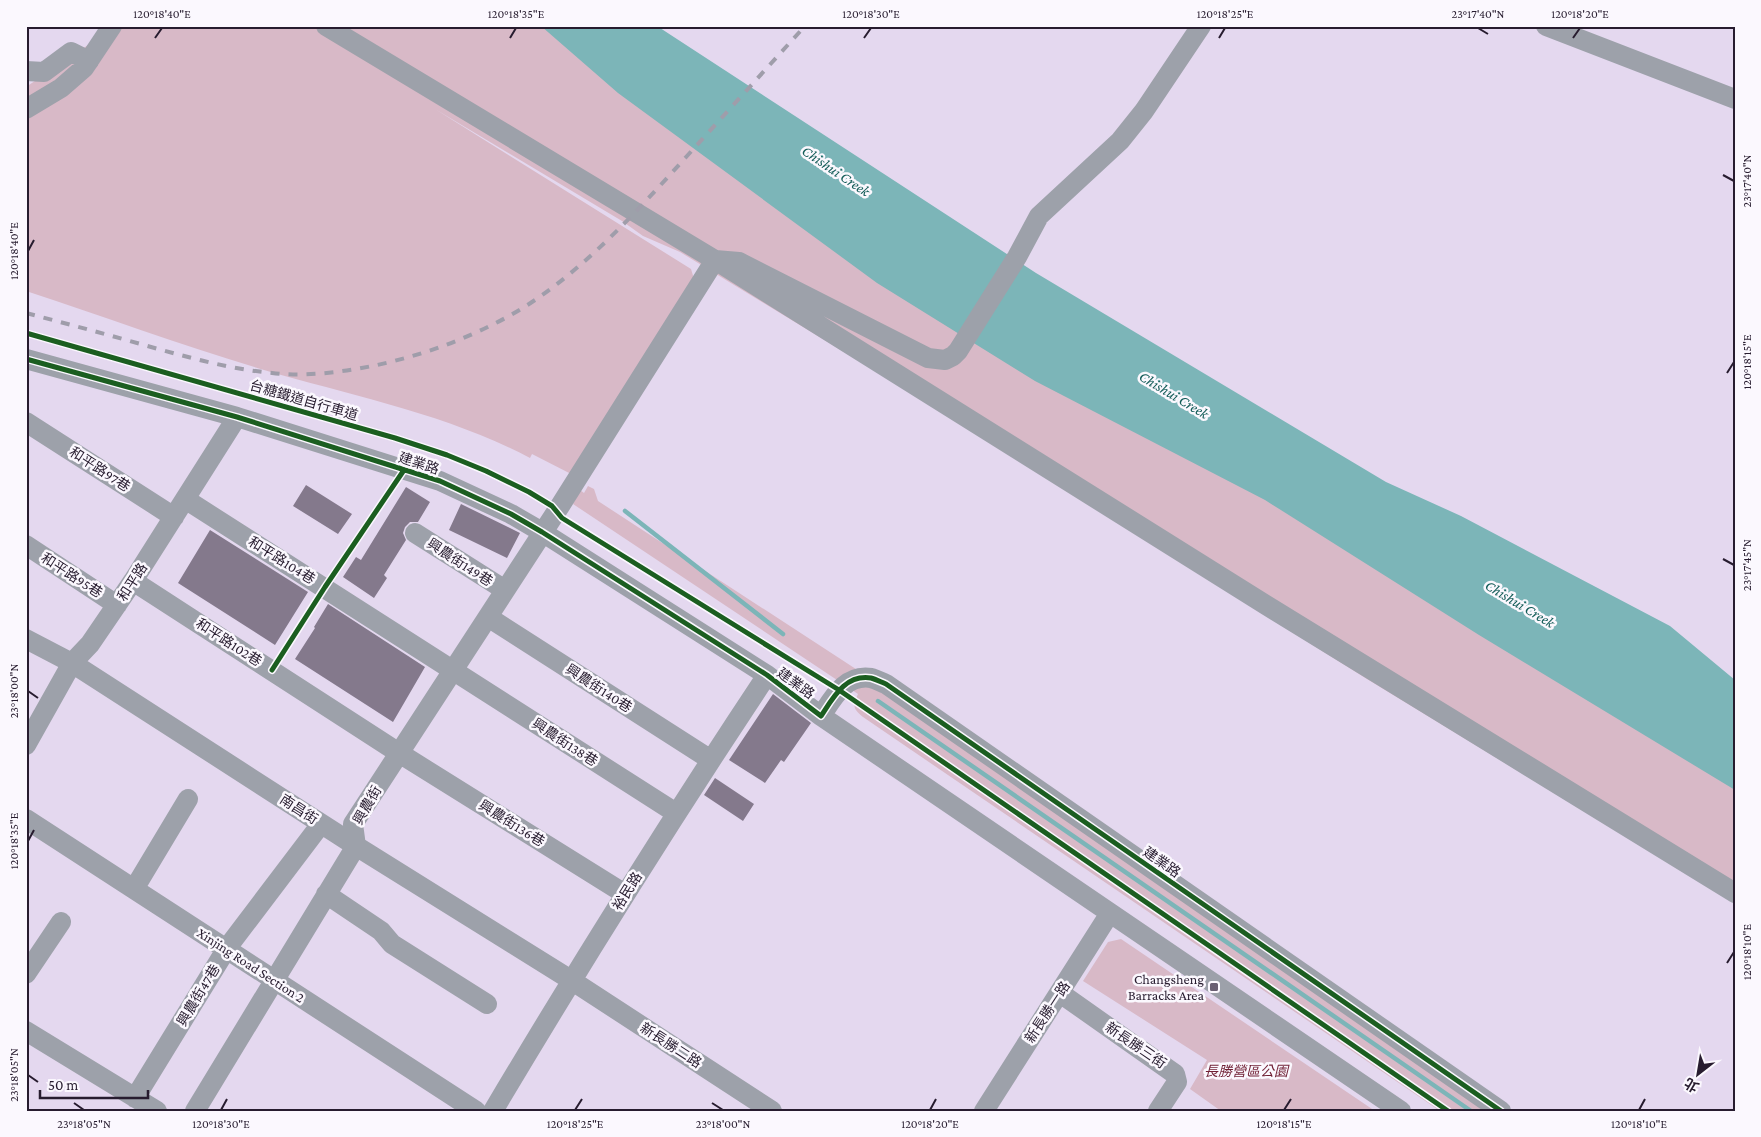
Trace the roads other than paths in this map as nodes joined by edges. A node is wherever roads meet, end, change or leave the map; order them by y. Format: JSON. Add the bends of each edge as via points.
{"nodes":[{"id":1,"x":112,"y":26,"type":"edge"},
{"id":2,"x":326,"y":26,"type":"edge"},
{"id":3,"x":1201,"y":26,"type":"edge"},
{"id":4,"x":1546,"y":26,"type":"edge"},
{"id":5,"x":89,"y":61,"type":"junction"},
{"id":6,"x":26,"y":71,"type":"edge"},
{"id":7,"x":1735,"y":99,"type":"edge"},
{"id":8,"x":26,"y":109,"type":"edge"},
{"id":9,"x":715,"y":260,"type":"junction"},
{"id":10,"x":26,"y":359,"type":"edge"},
{"id":11,"x":237,"y":417,"type":"junction"},
{"id":12,"x":26,"y":422,"type":"edge"},
{"id":13,"x":185,"y":499,"type":"junction"},
{"id":14,"x":174,"y":517,"type":"junction"},
{"id":15,"x":542,"y":532,"type":"junction"},
{"id":16,"x":416,"y":533,"type":"dead end"},
{"id":17,"x":26,"y":545,"type":"edge"},
{"id":18,"x":133,"y":581,"type":"junction"},
{"id":19,"x":505,"y":590,"type":"junction"},
{"id":20,"x":117,"y":605,"type":"junction"},
{"id":21,"x":488,"y":617,"type":"junction"},
{"id":22,"x":26,"y":639,"type":"edge"},
{"id":23,"x":72,"y":663,"type":"junction"},
{"id":24,"x":453,"y":671,"type":"junction"},
{"id":25,"x":767,"y":675,"type":"junction"},
{"id":26,"x":822,"y":716,"type":"junction"},
{"id":27,"x":26,"y":745,"type":"edge"},
{"id":28,"x":400,"y":753,"type":"junction"},
{"id":29,"x":711,"y":760,"type":"junction"},
{"id":30,"x":188,"y":799,"type":"dead end"},
{"id":31,"x":676,"y":813,"type":"junction"},
{"id":32,"x":26,"y":819,"type":"edge"},
{"id":33,"x":320,"y":824,"type":"junction"},
{"id":34,"x":356,"y":846,"type":"junction"},
{"id":35,"x":134,"y":888,"type":"junction"},
{"id":36,"x":1735,"y":893,"type":"edge"},
{"id":37,"x":326,"y":894,"type":"junction"},
{"id":38,"x":625,"y":894,"type":"junction"},
{"id":39,"x":1110,"y":913,"type":"junction"},
{"id":40,"x":61,"y":922,"type":"dead end"},
{"id":41,"x":227,"y":948,"type":"junction"},
{"id":42,"x":26,"y":974,"type":"edge"},
{"id":43,"x":274,"y":980,"type":"junction"},
{"id":44,"x":571,"y":980,"type":"junction"},
{"id":45,"x":1060,"y":993,"type":"junction"},
{"id":46,"x":487,"y":1004,"type":"dead end"},
{"id":47,"x":26,"y":1031,"type":"edge"},
{"id":48,"x":146,"y":1106,"type":"edge"},
{"id":49,"x":195,"y":1111,"type":"edge"},
{"id":50,"x":476,"y":1111,"type":"edge"},
{"id":51,"x":493,"y":1111,"type":"edge"},
{"id":52,"x":772,"y":1111,"type":"edge"},
{"id":53,"x":984,"y":1111,"type":"edge"},
{"id":54,"x":1158,"y":1111,"type":"edge"},
{"id":55,"x":1402,"y":1111,"type":"edge"},
{"id":56,"x":1501,"y":1111,"type":"edge"}],
"edges":[{"from":1,"to":5,"type":"street"},
{"from":2,"to":9,"type":"street"},
{"from":3,"to":9,"type":"street","via":[[1120,141],[1039,216],[977,322],[953,356],[945,360],[928,358],[739,262]]},
{"from":4,"to":7,"type":"street"},
{"from":5,"to":6,"type":"street","via":[[71,52],[44,72]]},
{"from":5,"to":8,"type":"street","via":[[61,88]]},
{"from":9,"to":15,"type":"street","name":"興農街"},
{"from":9,"to":36,"type":"street","via":[[1266,605]]},
{"from":10,"to":11,"type":"street","name":"建業路"},
{"from":11,"to":13,"type":"street","name":"和平路"},
{"from":11,"to":15,"type":"street","name":"建業路","via":[[440,482],[512,514]]},
{"from":12,"to":14,"type":"street","name":"和平路97巷"},
{"from":13,"to":14,"type":"street","name":"和平路"},
{"from":13,"to":24,"type":"street","name":"和平路104巷"},
{"from":14,"to":18,"type":"street","name":"和平路"},
{"from":15,"to":19,"type":"street","name":"興農街"},
{"from":15,"to":25,"type":"street","name":"建業路"},
{"from":16,"to":19,"type":"street","name":"興農街149巷"},
{"from":17,"to":20,"type":"street","name":"和平路95巷"},
{"from":18,"to":20,"type":"street","name":"和平路"},
{"from":18,"to":28,"type":"street","name":"和平路102巷"},
{"from":19,"to":21,"type":"street","name":"興農街"},
{"from":20,"to":23,"type":"street","name":"和平路","via":[[90,644]]},
{"from":21,"to":24,"type":"street","name":"興農街"},
{"from":21,"to":29,"type":"street","name":"興農街140巷"},
{"from":22,"to":23,"type":"street","name":"南昌街"},
{"from":23,"to":27,"type":"street","name":"和平路"},
{"from":23,"to":33,"type":"street","name":"南昌街"},
{"from":24,"to":28,"type":"street","name":"興農街"},
{"from":24,"to":31,"type":"street","name":"興農街138巷"},
{"from":25,"to":26,"type":"street","name":"建業路"},
{"from":25,"to":29,"type":"street","name":"裕民路"},
{"from":26,"to":39,"type":"street","name":"建業路"},
{"from":26,"to":56,"type":"street","name":"建業路","via":[[846,684],[871,678],[886,684]]},
{"from":28,"to":34,"type":"street","name":"興農街","via":[[353,824]]},
{"from":28,"to":38,"type":"street","name":"興農街136巷"},
{"from":29,"to":31,"type":"street","name":"裕民路"},
{"from":30,"to":35,"type":"street"},
{"from":31,"to":38,"type":"street","name":"裕民路"},
{"from":32,"to":35,"type":"street","name":"Xinjing Road Section 2"},
{"from":33,"to":34,"type":"street","name":"南昌街"},
{"from":33,"to":41,"type":"street","name":"興農街47巷"},
{"from":34,"to":37,"type":"street","name":"興農街"},
{"from":34,"to":44,"type":"street","name":"南昌街"},
{"from":35,"to":41,"type":"street","name":"Xinjing Road Section 2"},
{"from":37,"to":43,"type":"street","name":"興農街"},
{"from":37,"to":46,"type":"street","via":[[380,931],[392,944]]},
{"from":38,"to":44,"type":"street","name":"裕民路"},
{"from":39,"to":45,"type":"street","name":"新長勝一路"},
{"from":39,"to":55,"type":"street","name":"建業路"},
{"from":40,"to":42,"type":"street"},
{"from":41,"to":43,"type":"street","name":"Xinjing Road Section 2"},
{"from":41,"to":48,"type":"street","name":"興農街47巷"},
{"from":43,"to":49,"type":"street","name":"興農街"},
{"from":43,"to":50,"type":"street","name":"Xinjing Road Section 2"},
{"from":44,"to":51,"type":"street","name":"裕民路"},
{"from":44,"to":52,"type":"street","name":"新長勝二路"},
{"from":45,"to":53,"type":"street","name":"新長勝一路"},
{"from":45,"to":54,"type":"street","name":"新長勝三街","via":[[1175,1074],[1177,1082]]},
{"from":47,"to":48,"type":"street"}]}
